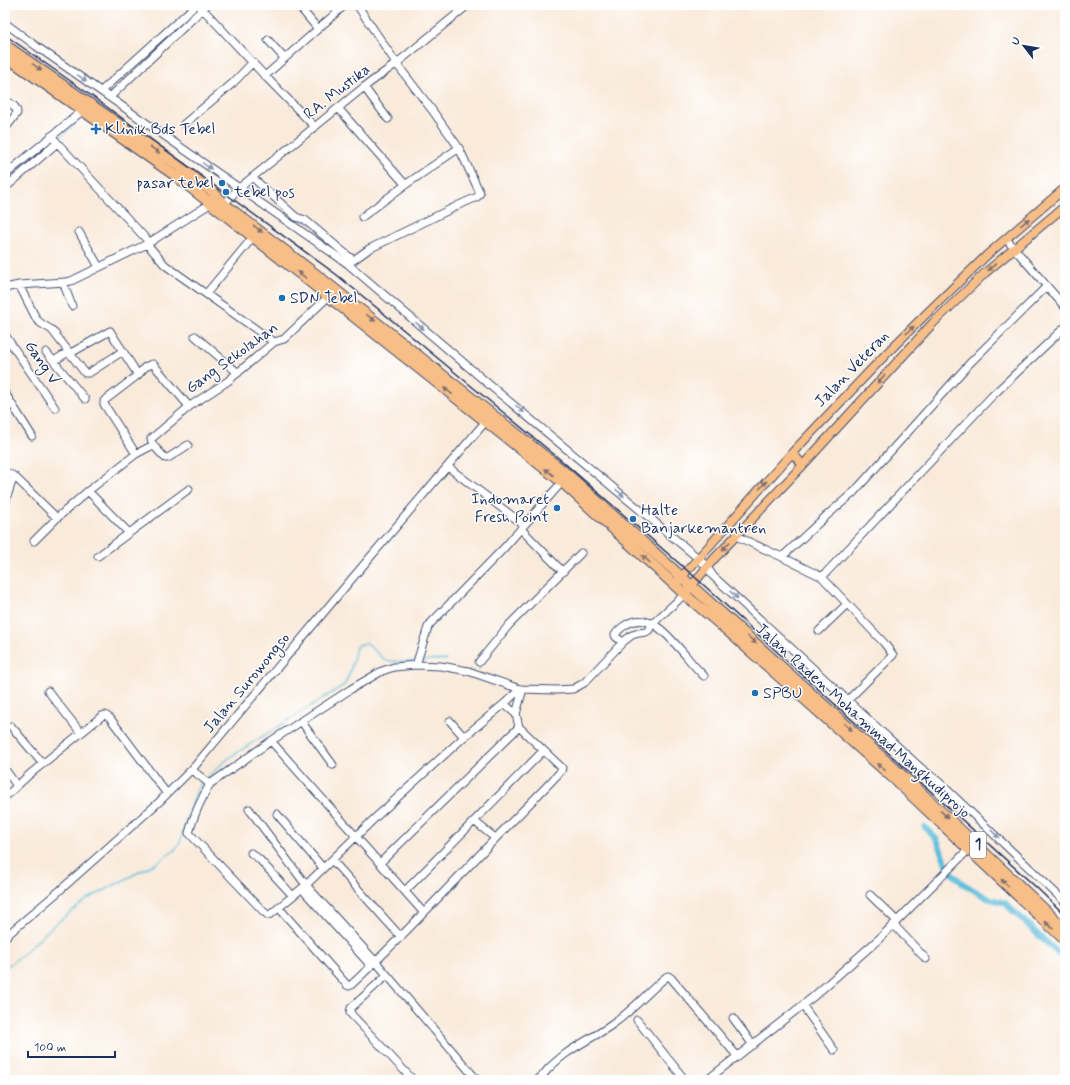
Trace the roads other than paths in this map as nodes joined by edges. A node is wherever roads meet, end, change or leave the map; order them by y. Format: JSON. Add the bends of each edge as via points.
{"nodes":[{"id":1,"x":297,"y":5,"type":"edge"},
{"id":2,"x":345,"y":5,"type":"edge"},
{"id":3,"x":357,"y":5,"type":"edge"},
{"id":4,"x":468,"y":5,"type":"edge"},
{"id":5,"x":201,"y":7,"type":"edge"},
{"id":6,"x":5,"y":23,"type":"edge"},
{"id":7,"x":318,"y":29,"type":"junction"},
{"id":8,"x":268,"y":40,"type":"dead end"},
{"id":9,"x":5,"y":45,"type":"edge"},
{"id":10,"x":5,"y":56,"type":"edge"},
{"id":11,"x":284,"y":58,"type":"junction"},
{"id":12,"x":253,"y":62,"type":"junction"},
{"id":13,"x":396,"y":63,"type":"junction"},
{"id":14,"x":264,"y":76,"type":"junction"},
{"id":15,"x":364,"y":87,"type":"junction"},
{"id":16,"x":105,"y":94,"type":"junction"},
{"id":17,"x":5,"y":100,"type":"edge"},
{"id":18,"x":338,"y":108,"type":"junction"},
{"id":19,"x":82,"y":110,"type":"junction"},
{"id":20,"x":388,"y":119,"type":"dead end"},
{"id":21,"x":184,"y":124,"type":"dead end"},
{"id":22,"x":315,"y":127,"type":"junction"},
{"id":23,"x":5,"y":129,"type":"edge"},
{"id":24,"x":54,"y":140,"type":"junction"},
{"id":25,"x":459,"y":148,"type":"junction"},
{"id":26,"x":253,"y":178,"type":"junction"},
{"id":27,"x":7,"y":181,"type":"edge"},
{"id":28,"x":405,"y":185,"type":"junction"},
{"id":29,"x":239,"y":188,"type":"junction"},
{"id":30,"x":1065,"y":188,"type":"edge"},
{"id":31,"x":210,"y":204,"type":"junction"},
{"id":32,"x":224,"y":204,"type":"junction"},
{"id":33,"x":1065,"y":206,"type":"edge"},
{"id":34,"x":362,"y":216,"type":"dead end"},
{"id":35,"x":79,"y":232,"type":"dead end"},
{"id":36,"x":253,"y":237,"type":"junction"},
{"id":37,"x":1006,"y":239,"type":"junction"},
{"id":38,"x":148,"y":243,"type":"junction"},
{"id":39,"x":1015,"y":248,"type":"junction"},
{"id":40,"x":350,"y":262,"type":"junction"},
{"id":41,"x":99,"y":267,"type":"junction"},
{"id":42,"x":63,"y":282,"type":"junction"},
{"id":43,"x":19,"y":284,"type":"junction"},
{"id":44,"x":1047,"y":286,"type":"junction"},
{"id":45,"x":5,"y":288,"type":"edge"},
{"id":46,"x":332,"y":293,"type":"junction"},
{"id":47,"x":206,"y":294,"type":"junction"},
{"id":48,"x":72,"y":306,"type":"dead end"},
{"id":49,"x":1065,"y":307,"type":"edge"},
{"id":50,"x":1065,"y":327,"type":"edge"},
{"id":51,"x":5,"y":335,"type":"edge"},
{"id":52,"x":195,"y":336,"type":"dead end"},
{"id":53,"x":274,"y":342,"type":"junction"},
{"id":54,"x":123,"y":351,"type":"junction"},
{"id":55,"x":46,"y":352,"type":"dead end"},
{"id":56,"x":68,"y":353,"type":"junction"},
{"id":57,"x":54,"y":361,"type":"junction"},
{"id":58,"x":238,"y":373,"type":"junction"},
{"id":59,"x":138,"y":375,"type":"junction"},
{"id":60,"x":5,"y":393,"type":"edge"},
{"id":61,"x":85,"y":399,"type":"dead end"},
{"id":62,"x":190,"y":406,"type":"junction"},
{"id":63,"x":55,"y":408,"type":"dead end"},
{"id":64,"x":486,"y":421,"type":"junction"},
{"id":65,"x":32,"y":436,"type":"dead end"},
{"id":66,"x":153,"y":444,"type":"junction"},
{"id":67,"x":188,"y":445,"type":"dead end"},
{"id":68,"x":792,"y":453,"type":"junction"},
{"id":69,"x":136,"y":454,"type":"junction"},
{"id":70,"x":803,"y":465,"type":"junction"},
{"id":71,"x":448,"y":467,"type":"junction"},
{"id":72,"x":5,"y":472,"type":"edge"},
{"id":73,"x":14,"y":476,"type":"junction"},
{"id":74,"x":562,"y":482,"type":"junction"},
{"id":75,"x":190,"y":488,"type":"dead end"},
{"id":76,"x":88,"y":491,"type":"junction"},
{"id":77,"x":5,"y":502,"type":"edge"},
{"id":78,"x":57,"y":518,"type":"junction"},
{"id":79,"x":523,"y":527,"type":"junction"},
{"id":80,"x":129,"y":533,"type":"junction"},
{"id":81,"x":736,"y":536,"type":"junction"},
{"id":82,"x":34,"y":541,"type":"dead end"},
{"id":83,"x":581,"y":553,"type":"dead end"},
{"id":84,"x":98,"y":556,"type":"dead end"},
{"id":85,"x":782,"y":556,"type":"junction"},
{"id":86,"x":698,"y":558,"type":"junction"},
{"id":87,"x":707,"y":567,"type":"junction"},
{"id":88,"x":563,"y":572,"type":"junction"},
{"id":89,"x":822,"y":577,"type":"junction"},
{"id":90,"x":678,"y":581,"type":"junction"},
{"id":91,"x":688,"y":590,"type":"junction"},
{"id":92,"x":847,"y":604,"type":"junction"},
{"id":93,"x":649,"y":624,"type":"junction"},
{"id":94,"x":819,"y":631,"type":"dead end"},
{"id":95,"x":620,"y":640,"type":"junction"},
{"id":96,"x":417,"y":662,"type":"junction"},
{"id":97,"x":479,"y":662,"type":"dead end"},
{"id":98,"x":704,"y":676,"type":"dead end"},
{"id":99,"x":522,"y":689,"type":"junction"},
{"id":100,"x":48,"y":691,"type":"dead end"},
{"id":101,"x":848,"y":700,"type":"junction"},
{"id":102,"x":504,"y":704,"type":"junction"},
{"id":103,"x":516,"y":714,"type":"junction"},
{"id":104,"x":301,"y":721,"type":"junction"},
{"id":105,"x":450,"y":721,"type":"dead end"},
{"id":106,"x":12,"y":726,"type":"dead end"},
{"id":107,"x":519,"y":727,"type":"junction"},
{"id":108,"x":81,"y":733,"type":"junction"},
{"id":109,"x":464,"y":737,"type":"junction"},
{"id":110,"x":271,"y":741,"type":"junction"},
{"id":111,"x":544,"y":751,"type":"junction"},
{"id":112,"x":43,"y":764,"type":"junction"},
{"id":113,"x":333,"y":765,"type":"dead end"},
{"id":114,"x":192,"y":770,"type":"junction"},
{"id":115,"x":7,"y":772,"type":"dead end"},
{"id":116,"x":205,"y":781,"type":"junction"},
{"id":117,"x":17,"y":786,"type":"junction"},
{"id":118,"x":168,"y":794,"type":"junction"},
{"id":119,"x":5,"y":797,"type":"edge"},
{"id":120,"x":249,"y":809,"type":"dead end"},
{"id":121,"x":277,"y":814,"type":"dead end"},
{"id":122,"x":474,"y":821,"type":"junction"},
{"id":123,"x":356,"y":837,"type":"junction"},
{"id":124,"x":495,"y":838,"type":"junction"},
{"id":125,"x":969,"y":849,"type":"junction"},
{"id":126,"x":251,"y":852,"type":"dead end"},
{"id":127,"x":332,"y":860,"type":"junction"},
{"id":128,"x":380,"y":863,"type":"junction"},
{"id":129,"x":323,"y":868,"type":"junction"},
{"id":130,"x":304,"y":887,"type":"junction"},
{"id":131,"x":405,"y":891,"type":"junction"},
{"id":132,"x":870,"y":895,"type":"dead end"},
{"id":133,"x":293,"y":896,"type":"junction"},
{"id":134,"x":1065,"y":902,"type":"edge"},
{"id":135,"x":280,"y":908,"type":"junction"},
{"id":136,"x":424,"y":913,"type":"junction"},
{"id":137,"x":895,"y":923,"type":"junction"},
{"id":138,"x":1065,"y":929,"type":"edge"},
{"id":139,"x":5,"y":937,"type":"edge"},
{"id":140,"x":401,"y":937,"type":"junction"},
{"id":141,"x":1065,"y":940,"type":"edge"},
{"id":142,"x":926,"y":959,"type":"dead end"},
{"id":143,"x":374,"y":964,"type":"junction"},
{"id":144,"x":387,"y":975,"type":"junction"},
{"id":145,"x":803,"y":1006,"type":"junction"},
{"id":146,"x":733,"y":1018,"type":"dead end"},
{"id":147,"x":637,"y":1020,"type":"dead end"},
{"id":148,"x":753,"y":1045,"type":"junction"},
{"id":149,"x":834,"y":1050,"type":"dead end"},
{"id":150,"x":738,"y":1057,"type":"junction"},
{"id":151,"x":413,"y":1080,"type":"edge"},
{"id":152,"x":477,"y":1080,"type":"edge"},
{"id":153,"x":538,"y":1080,"type":"edge"},
{"id":154,"x":685,"y":1080,"type":"edge"},
{"id":155,"x":707,"y":1080,"type":"edge"}],
"edges":[{"from":1,"to":7,"type":"street"},
{"from":2,"to":7,"type":"street"},
{"from":3,"to":13,"type":"street"},
{"from":4,"to":13,"type":"street","name":"RA. Mustika"},
{"from":5,"to":12,"type":"street"},
{"from":5,"to":16,"type":"street"},
{"from":5,"to":16,"type":"street"},
{"from":6,"to":16,"type":"street","one_way":true},
{"from":7,"to":11,"type":"street"},
{"from":8,"to":11,"type":"street"},
{"from":9,"to":32,"type":"highway","number":"1","one_way":true,"via":[[182,168]]},
{"from":10,"to":19,"type":"highway","number":"1"},
{"from":11,"to":14,"type":"street"},
{"from":12,"to":14,"type":"street"},
{"from":12,"to":21,"type":"street","via":[[233,83]]},
{"from":13,"to":15,"type":"street","name":"RA. Mustika"},
{"from":13,"to":25,"type":"street"},
{"from":14,"to":22,"type":"street"},
{"from":15,"to":18,"type":"street","name":"RA. Mustika"},
{"from":15,"to":20,"type":"street"},
{"from":16,"to":29,"type":"street","one_way":true},
{"from":17,"to":23,"type":"street","via":[[15,107],[17,113]]},
{"from":18,"to":22,"type":"street","name":"RA. Mustika"},
{"from":18,"to":28,"type":"street"},
{"from":19,"to":24,"type":"street"},
{"from":19,"to":31,"type":"highway","number":"1","via":[[176,176]]},
{"from":22,"to":26,"type":"street","name":"RA. Mustika"},
{"from":24,"to":27,"type":"street"},
{"from":24,"to":38,"type":"street"},
{"from":25,"to":28,"type":"street"},
{"from":25,"to":40,"type":"street","via":[[479,195],[369,249]]},
{"from":26,"to":29,"type":"street","name":"RA. Mustika"},
{"from":26,"to":40,"type":"street","via":[[296,217],[305,220]]},
{"from":28,"to":34,"type":"street"},
{"from":29,"to":32,"type":"street","name":"RA. Mustika"},
{"from":29,"to":40,"type":"street"},
{"from":37,"to":30,"type":"main road","name":"Jalan Veteran","one_way":true},
{"from":31,"to":36,"type":"highway","number":"1"},
{"from":31,"to":38,"type":"street"},
{"from":32,"to":46,"type":"highway","number":"1","one_way":true},
{"from":33,"to":39,"type":"main road","name":"Jalan Veteran"},
{"from":35,"to":41,"type":"street"},
{"from":46,"to":36,"type":"highway","number":"1","one_way":true},
{"from":36,"to":47,"type":"street"},
{"from":37,"to":39,"type":"street"},
{"from":68,"to":37,"type":"main road","name":"Jalan Veteran","one_way":true,"via":[[925,315]]},
{"from":38,"to":41,"type":"street"},
{"from":38,"to":47,"type":"street","via":[[165,264]]},
{"from":39,"to":44,"type":"street"},
{"from":39,"to":70,"type":"main road","name":"Jalan Veteran","one_way":true,"via":[[933,323]]},
{"from":40,"to":86,"type":"street","one_way":true,"via":[[499,392]]},
{"from":41,"to":42,"type":"street","via":[[71,281]]},
{"from":42,"to":43,"type":"street"},
{"from":42,"to":48,"type":"street"},
{"from":43,"to":45,"type":"street"},
{"from":43,"to":56,"type":"street","via":[[37,320],[52,330]]},
{"from":44,"to":49,"type":"street"},
{"from":44,"to":85,"type":"street","via":[[969,364],[852,495]]},
{"from":46,"to":53,"type":"street","name":"Gang Sekolahan","via":[[284,339]]},
{"from":64,"to":46,"type":"highway","number":"1","one_way":true},
{"from":46,"to":90,"type":"highway","number":"1","one_way":true,"via":[[567,474]]},
{"from":47,"to":53,"type":"street"},
{"from":50,"to":89,"type":"street","via":[[992,396]]},
{"from":51,"to":63,"type":"street","name":"Gang V"},
{"from":52,"to":58,"type":"street"},
{"from":53,"to":58,"type":"street","name":"Gang Sekolahan"},
{"from":54,"to":56,"type":"street","via":[[110,331]]},
{"from":54,"to":56,"type":"street","via":[[88,374],[83,372]]},
{"from":54,"to":59,"type":"street"},
{"from":55,"to":57,"type":"street"},
{"from":56,"to":57,"type":"street"},
{"from":57,"to":61,"type":"street"},
{"from":58,"to":62,"type":"street","name":"Gang Sekolahan"},
{"from":59,"to":62,"type":"street","name":"Gang Sekolahan","via":[[147,365],[153,364]]},
{"from":59,"to":69,"type":"street","via":[[104,401]]},
{"from":60,"to":65,"type":"street"},
{"from":62,"to":66,"type":"street","via":[[151,439]]},
{"from":64,"to":71,"type":"street","name":"Jalan Surowongso"},
{"from":74,"to":64,"type":"highway","number":"1","one_way":true},
{"from":66,"to":67,"type":"street","via":[[166,458]]},
{"from":66,"to":69,"type":"street"},
{"from":68,"to":70,"type":"main road"},
{"from":86,"to":68,"type":"main road","name":"Jalan Veteran","one_way":true},
{"from":69,"to":76,"type":"street"},
{"from":70,"to":81,"type":"main road","name":"Jalan Veteran"},
{"from":71,"to":79,"type":"street"},
{"from":71,"to":114,"type":"street","name":"Jalan Surowongso"},
{"from":72,"to":73,"type":"street"},
{"from":73,"to":77,"type":"street"},
{"from":73,"to":78,"type":"street"},
{"from":74,"to":79,"type":"street"},
{"from":90,"to":74,"type":"highway","number":"1","one_way":true},
{"from":75,"to":80,"type":"street"},
{"from":76,"to":78,"type":"street"},
{"from":76,"to":80,"type":"street"},
{"from":78,"to":82,"type":"street"},
{"from":79,"to":88,"type":"street"},
{"from":79,"to":96,"type":"street","via":[[431,622]]},
{"from":80,"to":84,"type":"street"},
{"from":81,"to":85,"type":"street"},
{"from":81,"to":87,"type":"main road","name":"Jalan Veteran","one_way":true},
{"from":83,"to":88,"type":"street"},
{"from":85,"to":89,"type":"street"},
{"from":86,"to":87,"type":"street"},
{"from":86,"to":90,"type":"main road","name":"Jalan Veteran"},
{"from":87,"to":91,"type":"main road","name":"Jalan Veteran"},
{"from":87,"to":101,"type":"street","one_way":true,"via":[[713,576]]},
{"from":88,"to":97,"type":"street","via":[[510,625]]},
{"from":89,"to":92,"type":"street"},
{"from":90,"to":91,"type":"highway","number":"1"},
{"from":91,"to":93,"type":"street"},
{"from":125,"to":91,"type":"highway","name":"Jalan Raden Mohammad Mangkudiprojo","number":"1","one_way":true,"via":[[734,636]]},
{"from":91,"to":138,"type":"highway","name":"Jalan Raden Mohammad Mangkudiprojo","number":"1","one_way":true,"via":[[916,787]]},
{"from":92,"to":94,"type":"street"},
{"from":92,"to":101,"type":"street","via":[[893,655]]},
{"from":93,"to":95,"type":"street","via":[[646,632]]},
{"from":93,"to":95,"type":"street","via":[[637,620],[629,623],[615,635]]},
{"from":93,"to":98,"type":"street","via":[[672,639]]},
{"from":95,"to":99,"type":"street","via":[[584,683],[573,688],[557,690]]},
{"from":96,"to":99,"type":"street","via":[[468,671]]},
{"from":96,"to":104,"type":"street","via":[[382,671]]},
{"from":99,"to":102,"type":"street"},
{"from":99,"to":103,"type":"street"},
{"from":100,"to":108,"type":"street"},
{"from":101,"to":134,"type":"street","one_way":true},
{"from":102,"to":103,"type":"street"},
{"from":102,"to":109,"type":"street"},
{"from":103,"to":107,"type":"street"},
{"from":104,"to":110,"type":"street"},
{"from":104,"to":113,"type":"street"},
{"from":105,"to":109,"type":"street"},
{"from":106,"to":112,"type":"street"},
{"from":107,"to":111,"type":"street"},
{"from":107,"to":128,"type":"street"},
{"from":108,"to":112,"type":"street"},
{"from":108,"to":118,"type":"street","via":[[102,716],[110,718]]},
{"from":109,"to":123,"type":"street"},
{"from":110,"to":116,"type":"street"},
{"from":110,"to":123,"type":"street"},
{"from":111,"to":122,"type":"street"},
{"from":111,"to":124,"type":"street","via":[[562,768],[562,771]]},
{"from":112,"to":117,"type":"street"},
{"from":114,"to":116,"type":"street"},
{"from":114,"to":118,"type":"street","name":"Jalan Surowongso"},
{"from":115,"to":117,"type":"street"},
{"from":116,"to":135,"type":"street","via":[[189,833],[267,914]]},
{"from":117,"to":119,"type":"street"},
{"from":118,"to":139,"type":"street","name":"Jalan Surowongso"},
{"from":120,"to":130,"type":"street"},
{"from":121,"to":129,"type":"street"},
{"from":122,"to":124,"type":"street"},
{"from":122,"to":131,"type":"street"},
{"from":123,"to":127,"type":"street"},
{"from":123,"to":128,"type":"street"},
{"from":124,"to":136,"type":"street"},
{"from":125,"to":137,"type":"street"},
{"from":141,"to":125,"type":"highway","name":"Jalan Raden Mohammad Mangkudiprojo","number":"1","one_way":true},
{"from":126,"to":133,"type":"street"},
{"from":127,"to":129,"type":"street"},
{"from":127,"to":140,"type":"street"},
{"from":128,"to":131,"type":"street"},
{"from":129,"to":130,"type":"street"},
{"from":130,"to":133,"type":"street"},
{"from":130,"to":143,"type":"street"},
{"from":131,"to":136,"type":"street"},
{"from":132,"to":137,"type":"street"},
{"from":133,"to":135,"type":"street"},
{"from":135,"to":143,"type":"street","via":[[347,985],[351,985]]},
{"from":136,"to":140,"type":"street"},
{"from":137,"to":142,"type":"street"},
{"from":137,"to":145,"type":"street"},
{"from":140,"to":143,"type":"street"},
{"from":143,"to":144,"type":"street"},
{"from":144,"to":151,"type":"street","via":[[351,1008],[350,1012]]},
{"from":144,"to":152,"type":"street"},
{"from":145,"to":148,"type":"street"},
{"from":145,"to":149,"type":"street"},
{"from":146,"to":148,"type":"street"},
{"from":147,"to":154,"type":"street"},
{"from":148,"to":150,"type":"street"},
{"from":150,"to":153,"type":"street","via":[[671,978],[666,976],[639,1003],[599,1034],[564,1055]]},
{"from":150,"to":155,"type":"street"}]}
